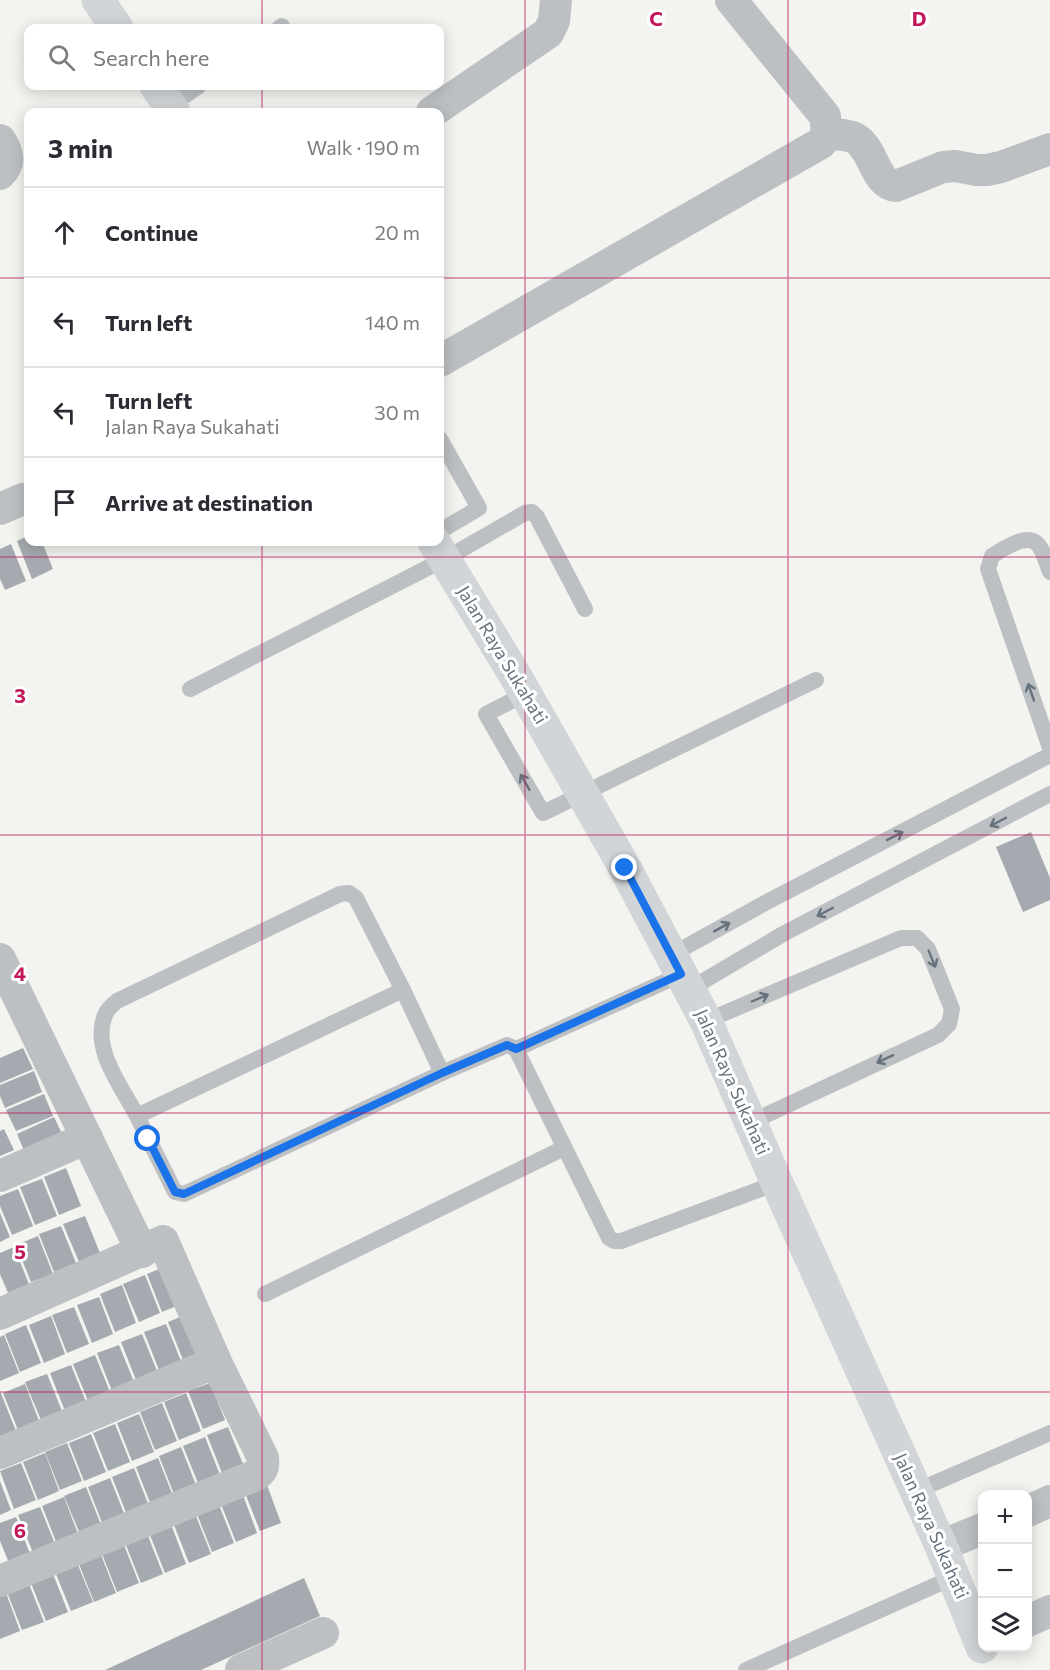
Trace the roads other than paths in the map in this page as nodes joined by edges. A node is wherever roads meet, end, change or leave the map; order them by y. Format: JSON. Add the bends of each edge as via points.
{"nodes":[{"id":1,"x":98,"y":0,"type":"edge"},
{"id":2,"x":556,"y":0,"type":"edge"},
{"id":3,"x":731,"y":0,"type":"edge"},
{"id":4,"x":114,"y":24,"type":"edge"},
{"id":5,"x":190,"y":90,"type":"edge"},
{"id":6,"x":167,"y":101,"type":"edge"},
{"id":7,"x":438,"y":108,"type":"edge"},
{"id":8,"x":827,"y":134,"type":"junction"},
{"id":9,"x":0,"y":140,"type":"edge"},
{"id":10,"x":1050,"y":149,"type":"edge"},
{"id":11,"x":0,"y":174,"type":"edge"},
{"id":12,"x":444,"y":359,"type":"edge"},
{"id":13,"x":444,"y":446,"type":"edge"},
{"id":14,"x":444,"y":540,"type":"edge"},
{"id":15,"x":444,"y":543,"type":"edge"},
{"id":16,"x":437,"y":546,"type":"edge"},
{"id":17,"x":441,"y":546,"type":"edge"},
{"id":18,"x":1050,"y":572,"type":"edge"},
{"id":19,"x":585,"y":609,"type":"dead end"},
{"id":20,"x":816,"y":680,"type":"dead end"},
{"id":21,"x":190,"y":690,"type":"dead end"},
{"id":22,"x":525,"y":694,"type":"junction"},
{"id":23,"x":1050,"y":748,"type":"edge"},
{"id":24,"x":1050,"y":755,"type":"edge"},
{"id":25,"x":582,"y":793,"type":"junction"},
{"id":26,"x":1050,"y":795,"type":"edge"},
{"id":27,"x":0,"y":959,"type":"edge"},
{"id":28,"x":681,"y":973,"type":"junction"},
{"id":29,"x":403,"y":990,"type":"junction"},
{"id":30,"x":706,"y":1021,"type":"junction"},
{"id":31,"x":516,"y":1049,"type":"junction"},
{"id":32,"x":442,"y":1073,"type":"junction"},
{"id":33,"x":137,"y":1116,"type":"junction"},
{"id":34,"x":751,"y":1122,"type":"junction"},
{"id":35,"x":87,"y":1138,"type":"junction"},
{"id":36,"x":564,"y":1148,"type":"junction"},
{"id":37,"x":0,"y":1176,"type":"edge"},
{"id":38,"x":777,"y":1183,"type":"junction"},
{"id":39,"x":142,"y":1252,"type":"junction"},
{"id":40,"x":265,"y":1294,"type":"dead end"},
{"id":41,"x":0,"y":1314,"type":"edge"},
{"id":42,"x":216,"y":1362,"type":"junction"},
{"id":43,"x":1050,"y":1433,"type":"edge"},
{"id":44,"x":0,"y":1453,"type":"edge"},
{"id":45,"x":916,"y":1491,"type":"junction"},
{"id":46,"x":1050,"y":1501,"type":"edge"},
{"id":47,"x":1032,"y":1509,"type":"edge"},
{"id":48,"x":978,"y":1531,"type":"edge"},
{"id":49,"x":941,"y":1546,"type":"junction"},
{"id":50,"x":954,"y":1577,"type":"junction"},
{"id":51,"x":0,"y":1581,"type":"edge"},
{"id":52,"x":1050,"y":1611,"type":"edge"},
{"id":53,"x":1032,"y":1619,"type":"edge"},
{"id":54,"x":323,"y":1633,"type":"dead end"},
{"id":55,"x":978,"y":1635,"type":"edge"},
{"id":56,"x":241,"y":1670,"type":"edge"},
{"id":57,"x":746,"y":1670,"type":"edge"}],
"edges":[{"from":1,"to":4,"type":"main road"},
{"from":2,"to":7,"type":"street","via":[[554,21],[548,33]]},
{"from":3,"to":8,"type":"street","via":[[825,116]]},
{"from":5,"to":6,"type":"lane"},
{"from":8,"to":10,"type":"street","via":[[858,140],[889,186],[949,166],[977,170],[1001,167]]},
{"from":8,"to":12,"type":"street","via":[[816,147]]},
{"from":9,"to":11,"type":"street","via":[[8,158]]},
{"from":13,"to":14,"type":"lane","via":[[479,508]]},
{"from":15,"to":19,"type":"lane","via":[[532,512]]},
{"from":16,"to":21,"type":"lane"},
{"from":17,"to":22,"type":"main road","name":"Jalan Raya Sukahati"},
{"from":23,"to":18,"type":"lane","one_way":true,"via":[[988,569],[992,556],[1025,538],[1034,540],[1040,548]]},
{"from":20,"to":25,"type":"lane"},
{"from":22,"to":25,"type":"main road","name":"Jalan Raya Sukahati"},
{"from":25,"to":22,"type":"lane","one_way":true,"via":[[543,813],[486,714]]},
{"from":28,"to":24,"type":"lane","one_way":true,"via":[[765,903]]},
{"from":25,"to":28,"type":"main road","name":"Jalan Raya Sukahati"},
{"from":26,"to":28,"type":"lane","one_way":true,"via":[[783,934]]},
{"from":27,"to":35,"type":"street"},
{"from":28,"to":30,"type":"main road","name":"Jalan Raya Sukahati"},
{"from":28,"to":31,"type":"lane"},
{"from":29,"to":32,"type":"lane"},
{"from":29,"to":33,"type":"lane"},
{"from":29,"to":33,"type":"lane","via":[[356,898],[349,893],[340,894],[117,1001],[105,1013],[100,1031],[102,1051]]},
{"from":30,"to":34,"type":"main road","name":"Jalan Raya Sukahati"},
{"from":30,"to":34,"type":"lane","one_way":true,"via":[[901,938],[917,938],[928,949],[952,1009],[949,1024],[938,1035]]},
{"from":31,"to":32,"type":"lane","via":[[507,1045]]},
{"from":31,"to":36,"type":"lane"},
{"from":32,"to":33,"type":"lane","via":[[184,1194],[175,1192]]},
{"from":34,"to":38,"type":"main road","name":"Jalan Raya Sukahati"},
{"from":35,"to":37,"type":"street"},
{"from":35,"to":39,"type":"street"},
{"from":36,"to":38,"type":"lane","via":[[614,1241]]},
{"from":36,"to":40,"type":"lane"},
{"from":38,"to":45,"type":"main road","name":"Jalan Raya Sukahati"},
{"from":39,"to":41,"type":"street"},
{"from":39,"to":42,"type":"street","via":[[163,1241]]},
{"from":42,"to":44,"type":"street"},
{"from":42,"to":51,"type":"street","via":[[264,1458],[262,1471]]},
{"from":43,"to":45,"type":"lane"},
{"from":45,"to":49,"type":"main road","name":"Jalan Raya Sukahati"},
{"from":46,"to":47,"type":"street"},
{"from":48,"to":49,"type":"street"},
{"from":49,"to":50,"type":"main road","name":"Jalan Raya Sukahati"},
{"from":50,"to":55,"type":"main road","name":"Jalan Raya Sukahati"},
{"from":50,"to":57,"type":"lane"},
{"from":52,"to":53,"type":"street"},
{"from":54,"to":56,"type":"street"}]}
